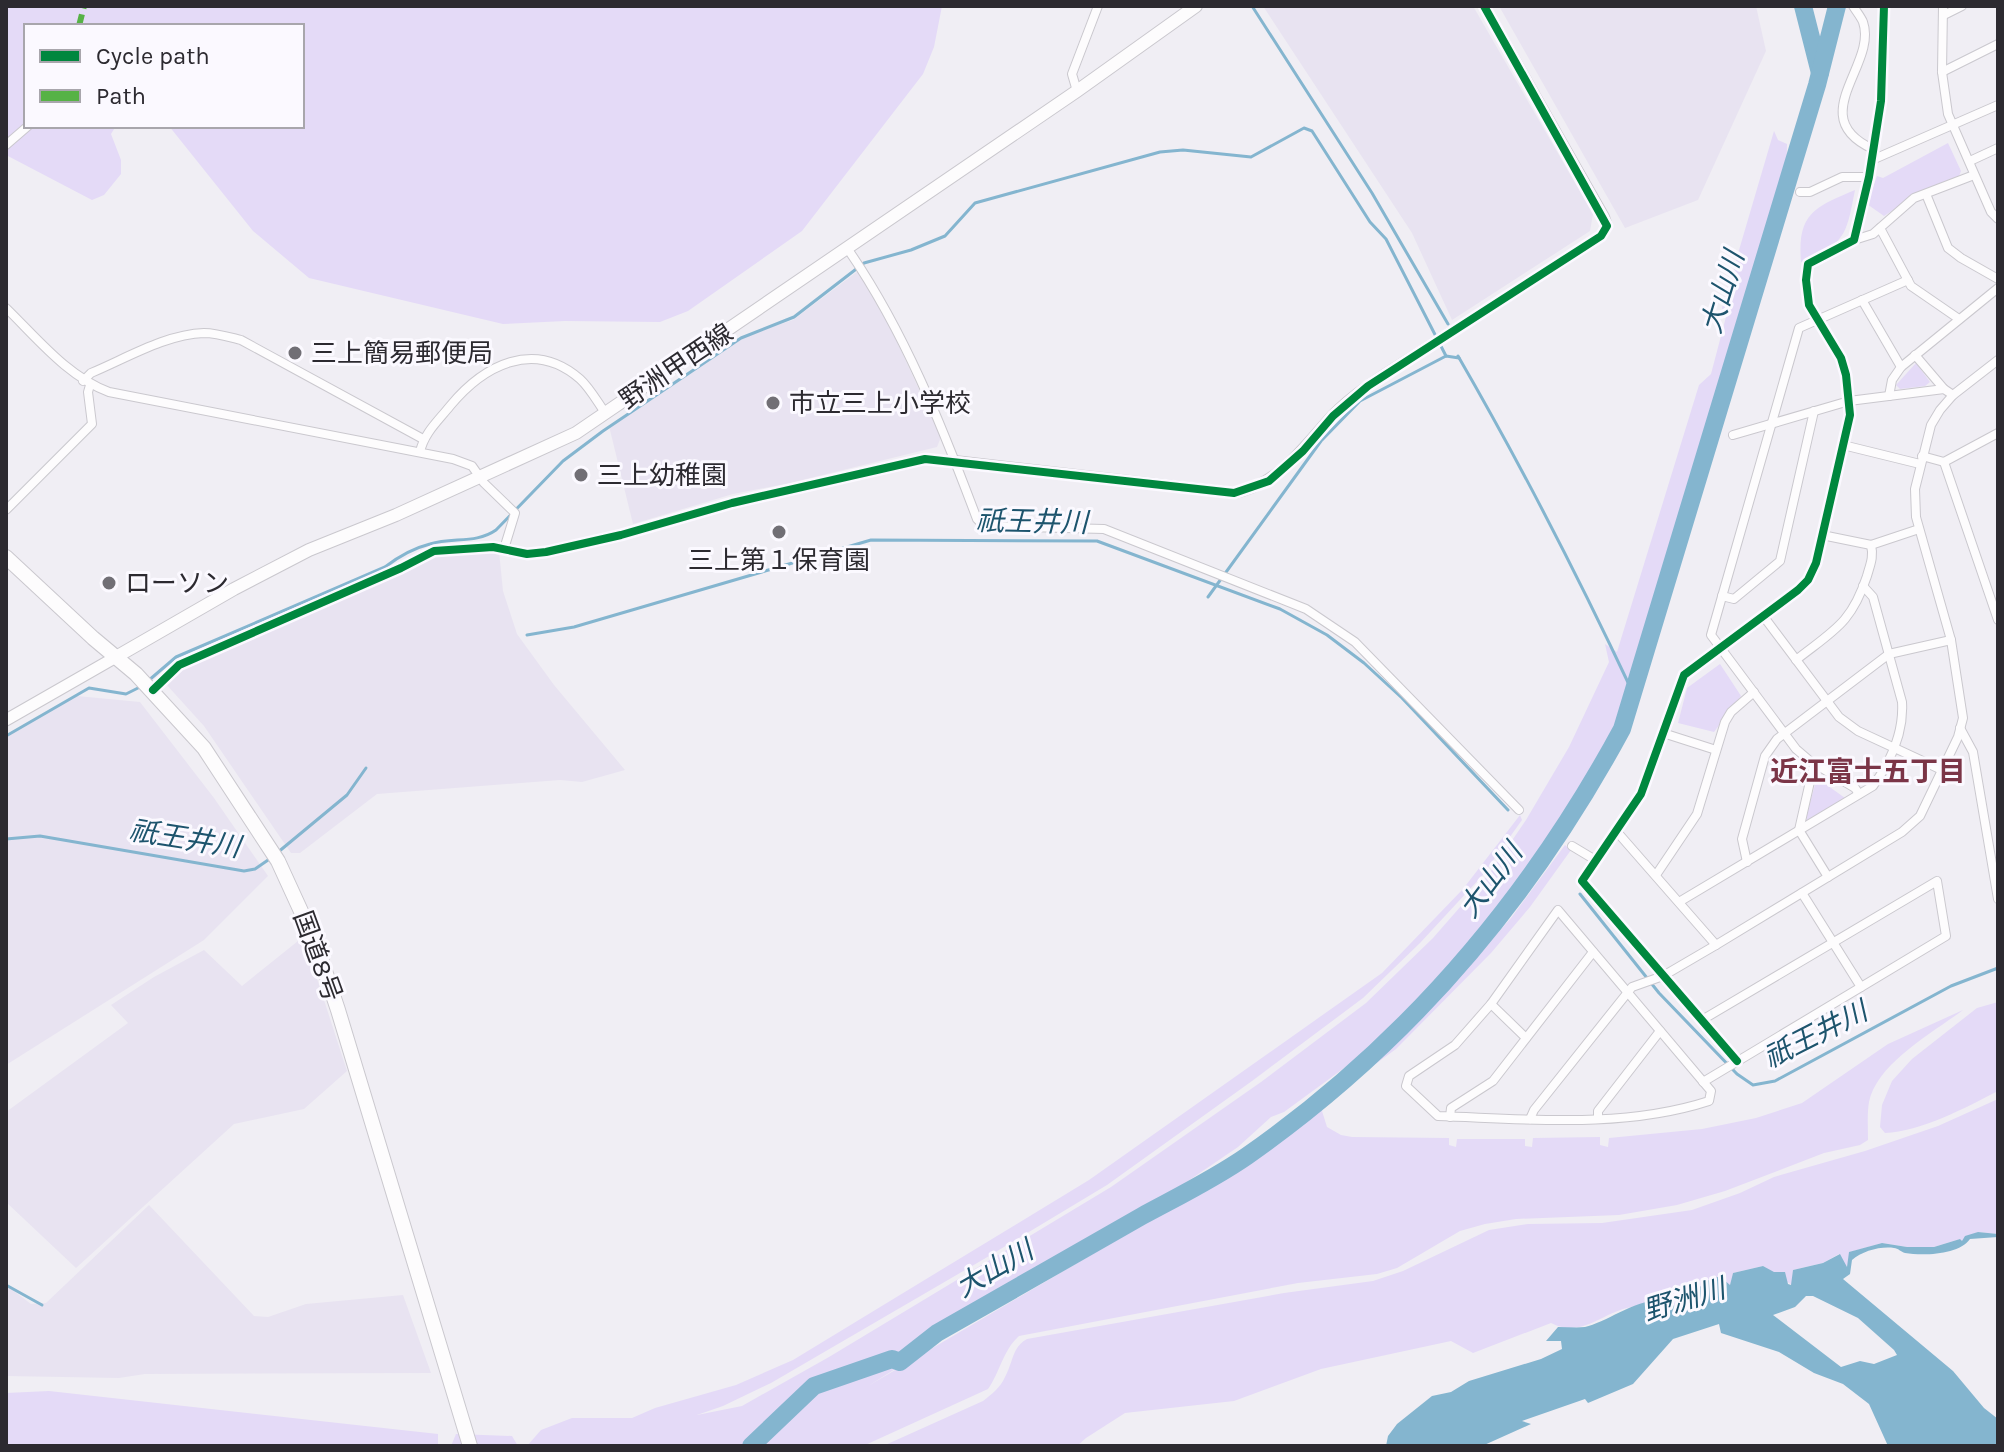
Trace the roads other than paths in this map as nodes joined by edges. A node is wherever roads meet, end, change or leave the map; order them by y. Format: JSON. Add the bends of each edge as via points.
{"nodes":[{"id":1,"x":1098,"y":6,"type":"edge"},
{"id":2,"x":1196,"y":6,"type":"edge"},
{"id":3,"x":1484,"y":6,"type":"edge"},
{"id":4,"x":1853,"y":6,"type":"edge"},
{"id":5,"x":1884,"y":6,"type":"edge"},
{"id":6,"x":1962,"y":6,"type":"edge"},
{"id":7,"x":1859,"y":11,"type":"edge"},
{"id":8,"x":1943,"y":11,"type":"edge"},
{"id":9,"x":1998,"y":44,"type":"edge"},
{"id":10,"x":1942,"y":72,"type":"junction"},
{"id":11,"x":1077,"y":91,"type":"junction"},
{"id":12,"x":1998,"y":105,"type":"edge"},
{"id":13,"x":1953,"y":125,"type":"junction"},
{"id":14,"x":26,"y":128,"type":"edge"},
{"id":15,"x":6,"y":145,"type":"edge"},
{"id":16,"x":1998,"y":148,"type":"edge"},
{"id":17,"x":1873,"y":149,"type":"junction"},
{"id":18,"x":1872,"y":160,"type":"junction"},
{"id":19,"x":1970,"y":161,"type":"junction"},
{"id":20,"x":1974,"y":175,"type":"junction"},
{"id":21,"x":1869,"y":177,"type":"junction"},
{"id":22,"x":1800,"y":192,"type":"dead end"},
{"id":23,"x":1926,"y":194,"type":"junction"},
{"id":24,"x":1998,"y":219,"type":"edge"},
{"id":25,"x":1880,"y":228,"type":"junction"},
{"id":26,"x":1854,"y":240,"type":"junction"},
{"id":27,"x":847,"y":248,"type":"junction"},
{"id":28,"x":1998,"y":279,"type":"edge"},
{"id":29,"x":1908,"y":280,"type":"junction"},
{"id":30,"x":1998,"y":288,"type":"edge"},
{"id":31,"x":1862,"y":300,"type":"junction"},
{"id":32,"x":6,"y":308,"type":"edge"},
{"id":33,"x":1959,"y":319,"type":"junction"},
{"id":34,"x":1818,"y":320,"type":"junction"},
{"id":35,"x":1915,"y":355,"type":"junction"},
{"id":36,"x":1998,"y":360,"type":"edge"},
{"id":37,"x":1901,"y":367,"type":"junction"},
{"id":38,"x":87,"y":383,"type":"junction"},
{"id":39,"x":1944,"y":389,"type":"junction"},
{"id":40,"x":1953,"y":395,"type":"junction"},
{"id":41,"x":1889,"y":396,"type":"junction"},
{"id":42,"x":1849,"y":401,"type":"junction"},
{"id":43,"x":1814,"y":411,"type":"junction"},
{"id":44,"x":606,"y":414,"type":"junction"},
{"id":45,"x":1772,"y":423,"type":"junction"},
{"id":46,"x":1998,"y":433,"type":"edge"},
{"id":47,"x":1733,"y":435,"type":"dead end"},
{"id":48,"x":423,"y":439,"type":"junction"},
{"id":49,"x":1843,"y":445,"type":"junction"},
{"id":50,"x":420,"y":452,"type":"junction"},
{"id":51,"x":1921,"y":460,"type":"junction"},
{"id":52,"x":955,"y":461,"type":"junction"},
{"id":53,"x":1944,"y":462,"type":"junction"},
{"id":54,"x":479,"y":476,"type":"junction"},
{"id":55,"x":6,"y":510,"type":"edge"},
{"id":56,"x":1919,"y":529,"type":"junction"},
{"id":57,"x":1822,"y":535,"type":"junction"},
{"id":58,"x":1871,"y":545,"type":"junction"},
{"id":59,"x":504,"y":549,"type":"junction"},
{"id":60,"x":6,"y":557,"type":"edge"},
{"id":61,"x":1863,"y":586,"type":"junction"},
{"id":62,"x":1722,"y":596,"type":"junction"},
{"id":63,"x":1764,"y":617,"type":"junction"},
{"id":64,"x":1998,"y":620,"type":"edge"},
{"id":65,"x":1951,"y":640,"type":"junction"},
{"id":66,"x":1720,"y":648,"type":"junction"},
{"id":67,"x":1889,"y":654,"type":"junction"},
{"id":68,"x":116,"y":657,"type":"junction"},
{"id":69,"x":1796,"y":660,"type":"junction"},
{"id":70,"x":153,"y":690,"type":"junction"},
{"id":71,"x":1754,"y":692,"type":"junction"},
{"id":72,"x":1827,"y":701,"type":"junction"},
{"id":73,"x":6,"y":720,"type":"edge"},
{"id":74,"x":1960,"y":728,"type":"junction"},
{"id":75,"x":1663,"y":733,"type":"junction"},
{"id":76,"x":1784,"y":733,"type":"junction"},
{"id":77,"x":1894,"y":748,"type":"junction"},
{"id":78,"x":1716,"y":750,"type":"junction"},
{"id":79,"x":1814,"y":764,"type":"junction"},
{"id":80,"x":1942,"y":770,"type":"junction"},
{"id":81,"x":1859,"y":794,"type":"junction"},
{"id":82,"x":1519,"y":810,"type":"dead end"},
{"id":83,"x":1799,"y":830,"type":"junction"},
{"id":84,"x":1618,"y":833,"type":"junction"},
{"id":85,"x":1572,"y":846,"type":"dead end"},
{"id":86,"x":1597,"y":861,"type":"junction"},
{"id":87,"x":1747,"y":862,"type":"junction"},
{"id":88,"x":1656,"y":875,"type":"junction"},
{"id":89,"x":1828,"y":877,"type":"junction"},
{"id":90,"x":1802,"y":893,"type":"junction"},
{"id":91,"x":1998,"y":899,"type":"edge"},
{"id":92,"x":1679,"y":902,"type":"junction"},
{"id":93,"x":1833,"y":942,"type":"junction"},
{"id":94,"x":1716,"y":945,"type":"junction"},
{"id":95,"x":1593,"y":952,"type":"junction"},
{"id":96,"x":1663,"y":976,"type":"junction"},
{"id":97,"x":1861,"y":987,"type":"junction"},
{"id":98,"x":1628,"y":992,"type":"junction"},
{"id":99,"x":1491,"y":1004,"type":"junction"},
{"id":100,"x":1702,"y":1020,"type":"junction"},
{"id":101,"x":1660,"y":1031,"type":"junction"},
{"id":102,"x":1526,"y":1038,"type":"junction"},
{"id":103,"x":1737,"y":1061,"type":"junction"},
{"id":104,"x":1703,"y":1082,"type":"junction"},
{"id":105,"x":1450,"y":1117,"type":"junction"},
{"id":106,"x":1598,"y":1118,"type":"junction"},
{"id":107,"x":1530,"y":1119,"type":"junction"},
{"id":108,"x":470,"y":1446,"type":"edge"}],
"edges":[{"from":1,"to":11,"type":"street","via":[[1072,74]]},
{"from":2,"to":11,"type":"main road","name":"野洲甲西線"},
{"from":3,"to":52,"type":"street","via":[[1604,217],[1607,226],[1601,236],[1368,386],[1269,481],[1248,491]]},
{"from":4,"to":7,"type":"street"},
{"from":5,"to":17,"type":"street","via":[[1881,101]]},
{"from":6,"to":8,"type":"street"},
{"from":7,"to":17,"type":"street","via":[[1863,43],[1843,113],[1859,143]]},
{"from":8,"to":10,"type":"street"},
{"from":9,"to":10,"type":"street"},
{"from":10,"to":13,"type":"street"},
{"from":11,"to":27,"type":"main road","name":"野洲甲西線"},
{"from":12,"to":13,"type":"street"},
{"from":13,"to":18,"type":"street"},
{"from":13,"to":19,"type":"street"},
{"from":14,"to":15,"type":"street"},
{"from":16,"to":19,"type":"street"},
{"from":17,"to":18,"type":"street"},
{"from":18,"to":21,"type":"street"},
{"from":19,"to":20,"type":"street"},
{"from":20,"to":23,"type":"street"},
{"from":20,"to":24,"type":"street"},
{"from":21,"to":22,"type":"street","via":[[1842,177]]},
{"from":21,"to":26,"type":"street"},
{"from":23,"to":25,"type":"street"},
{"from":23,"to":28,"type":"street","via":[[1948,248]]},
{"from":25,"to":26,"type":"street"},
{"from":25,"to":29,"type":"street"},
{"from":26,"to":34,"type":"street","via":[[1808,264],[1809,305]]},
{"from":27,"to":44,"type":"main road","name":"野洲甲西線"},
{"from":27,"to":52,"type":"street","via":[[898,334]]},
{"from":29,"to":31,"type":"street"},
{"from":29,"to":33,"type":"street"},
{"from":30,"to":33,"type":"street"},
{"from":31,"to":34,"type":"street"},
{"from":31,"to":37,"type":"street"},
{"from":32,"to":38,"type":"street"},
{"from":33,"to":35,"type":"street"},
{"from":34,"to":42,"type":"street","via":[[1841,358]]},
{"from":34,"to":45,"type":"street","via":[[1799,328]]},
{"from":35,"to":37,"type":"street"},
{"from":35,"to":39,"type":"street"},
{"from":36,"to":40,"type":"street"},
{"from":37,"to":41,"type":"street"},
{"from":38,"to":48,"type":"street","via":[[91,373],[174,339],[218,335],[241,340]]},
{"from":38,"to":50,"type":"street","via":[[109,392]]},
{"from":38,"to":55,"type":"street","via":[[92,424]]},
{"from":39,"to":40,"type":"street"},
{"from":39,"to":41,"type":"street"},
{"from":40,"to":51,"type":"street","via":[[1931,425]]},
{"from":41,"to":42,"type":"street"},
{"from":42,"to":43,"type":"street"},
{"from":42,"to":49,"type":"street"},
{"from":43,"to":45,"type":"street"},
{"from":43,"to":62,"type":"street","via":[[1780,561],[1734,599]]},
{"from":44,"to":48,"type":"street","via":[[582,381],[564,367],[522,359],[478,378]]},
{"from":44,"to":54,"type":"main road","name":"野洲甲西線"},
{"from":45,"to":47,"type":"street"},
{"from":45,"to":62,"type":"street"},
{"from":46,"to":53,"type":"street"},
{"from":48,"to":50,"type":"street"},
{"from":49,"to":51,"type":"street"},
{"from":49,"to":57,"type":"street"},
{"from":50,"to":54,"type":"street","via":[[472,466]]},
{"from":51,"to":53,"type":"street"},
{"from":51,"to":56,"type":"street","via":[[1914,504]]},
{"from":52,"to":59,"type":"street","via":[[925,459],[546,552]]},
{"from":52,"to":82,"type":"street","via":[[984,526],[1104,529],[1306,609],[1355,642]]},
{"from":53,"to":64,"type":"street"},
{"from":54,"to":59,"type":"street","via":[[515,513]]},
{"from":54,"to":68,"type":"main road","name":"野洲甲西線","via":[[309,550]]},
{"from":56,"to":58,"type":"street"},
{"from":56,"to":65,"type":"street"},
{"from":57,"to":58,"type":"street"},
{"from":57,"to":63,"type":"street","via":[[1808,580]]},
{"from":58,"to":61,"type":"street"},
{"from":59,"to":70,"type":"street","via":[[434,551],[179,665]]},
{"from":60,"to":68,"type":"highway","name":"国道8号"},
{"from":61,"to":67,"type":"street","via":[[1873,597]]},
{"from":61,"to":69,"type":"street","via":[[1847,620]]},
{"from":62,"to":66,"type":"street","via":[[1711,635]]},
{"from":63,"to":66,"type":"street"},
{"from":63,"to":69,"type":"street"},
{"from":65,"to":67,"type":"street"},
{"from":65,"to":74,"type":"street","via":[[1963,718]]},
{"from":66,"to":71,"type":"street"},
{"from":66,"to":75,"type":"street","via":[[1684,675]]},
{"from":67,"to":72,"type":"street"},
{"from":67,"to":77,"type":"street","via":[[1903,720]]},
{"from":68,"to":70,"type":"highway","name":"国道8号"},
{"from":68,"to":73,"type":"main road"},
{"from":69,"to":72,"type":"street"},
{"from":70,"to":108,"type":"highway","name":"国道8号","via":[[209,746],[278,861],[316,944]]},
{"from":71,"to":76,"type":"street"},
{"from":71,"to":78,"type":"street","via":[[1731,712]]},
{"from":72,"to":76,"type":"street"},
{"from":72,"to":77,"type":"street","via":[[1858,731]]},
{"from":74,"to":80,"type":"street"},
{"from":74,"to":91,"type":"street","via":[[1973,752]]},
{"from":75,"to":78,"type":"street"},
{"from":75,"to":84,"type":"street","via":[[1641,794]]},
{"from":76,"to":79,"type":"street"},
{"from":76,"to":87,"type":"street","via":[[1765,756],[1742,839]]},
{"from":77,"to":80,"type":"street"},
{"from":77,"to":81,"type":"street","via":[[1873,786]]},
{"from":78,"to":88,"type":"street","via":[[1697,814]]},
{"from":79,"to":81,"type":"street"},
{"from":79,"to":83,"type":"street"},
{"from":80,"to":89,"type":"street","via":[[1914,824]]},
{"from":81,"to":83,"type":"street"},
{"from":83,"to":87,"type":"street"},
{"from":83,"to":89,"type":"street"},
{"from":84,"to":86,"type":"street"},
{"from":84,"to":88,"type":"street"},
{"from":85,"to":86,"type":"street"},
{"from":86,"to":96,"type":"street","via":[[1582,881]]},
{"from":87,"to":92,"type":"street"},
{"from":88,"to":92,"type":"street"},
{"from":89,"to":90,"type":"street"},
{"from":90,"to":93,"type":"street"},
{"from":90,"to":94,"type":"street"},
{"from":92,"to":94,"type":"street"},
{"from":93,"to":97,"type":"street"},
{"from":93,"to":97,"type":"street","via":[[1937,881],[1946,936]]},
{"from":93,"to":100,"type":"street"},
{"from":94,"to":96,"type":"street"},
{"from":95,"to":98,"type":"street"},
{"from":95,"to":99,"type":"street","via":[[1558,910]]},
{"from":95,"to":102,"type":"street"},
{"from":96,"to":98,"type":"street"},
{"from":96,"to":100,"type":"street"},
{"from":97,"to":103,"type":"street"},
{"from":98,"to":101,"type":"street"},
{"from":98,"to":107,"type":"street"},
{"from":99,"to":102,"type":"street"},
{"from":99,"to":105,"type":"street","via":[[1455,1045],[1409,1076],[1406,1086],[1438,1116]]},
{"from":100,"to":103,"type":"street"},
{"from":101,"to":104,"type":"street"},
{"from":101,"to":106,"type":"street","via":[[1598,1111]]},
{"from":102,"to":105,"type":"street","via":[[1493,1081],[1451,1108]]},
{"from":103,"to":104,"type":"street"},
{"from":104,"to":106,"type":"street","via":[[1711,1091],[1709,1101],[1685,1109]]},
{"from":105,"to":107,"type":"street"},
{"from":106,"to":107,"type":"street"}]}
